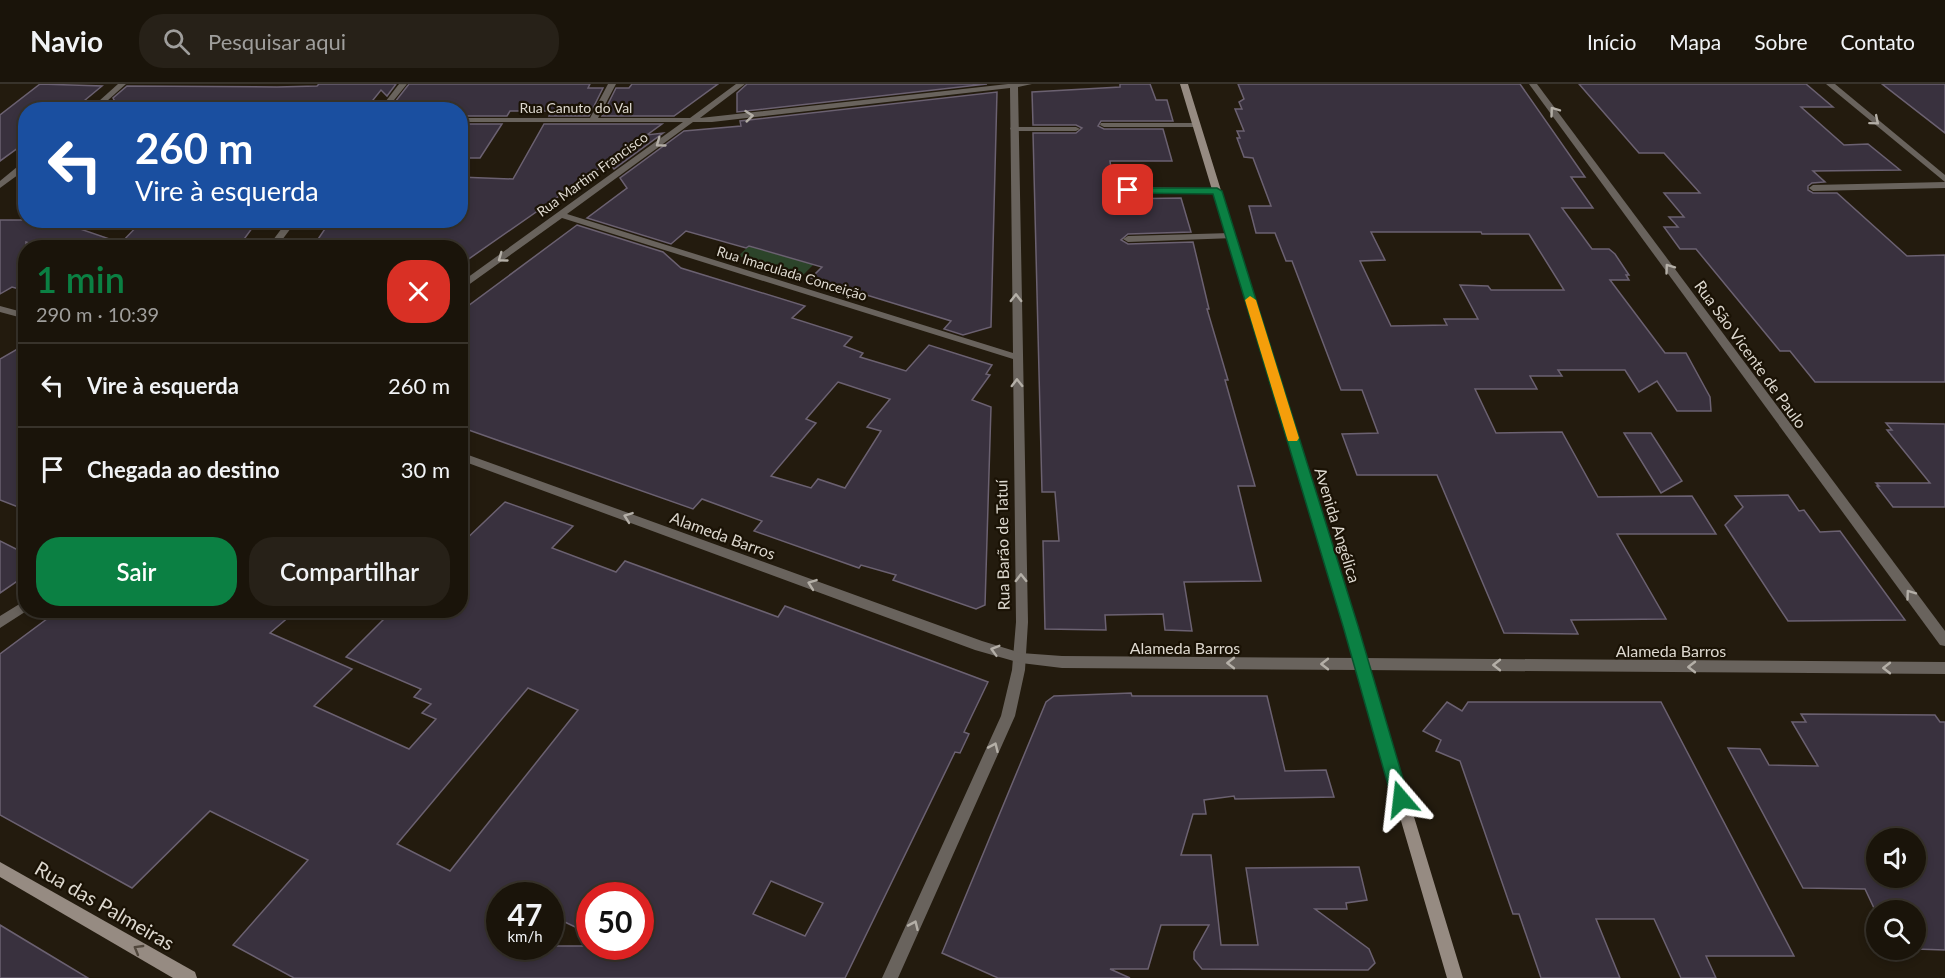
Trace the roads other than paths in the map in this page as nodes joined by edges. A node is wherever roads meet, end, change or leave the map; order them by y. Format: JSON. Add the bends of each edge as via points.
{"nodes":[{"id":1,"x":122,"y":84,"type":"edge"},
{"id":2,"x":403,"y":84,"type":"edge"},
{"id":3,"x":612,"y":84,"type":"edge"},
{"id":4,"x":741,"y":84,"type":"edge"},
{"id":5,"x":1028,"y":84,"type":"edge"},
{"id":6,"x":1184,"y":84,"type":"edge"},
{"id":7,"x":1533,"y":84,"type":"edge"},
{"id":8,"x":1830,"y":84,"type":"edge"},
{"id":9,"x":1014,"y":85,"type":"edge"},
{"id":10,"x":101,"y":102,"type":"edge"},
{"id":11,"x":388,"y":102,"type":"edge"},
{"id":12,"x":468,"y":120,"type":"edge"},
{"id":13,"x":592,"y":121,"type":"junction"},
{"id":14,"x":691,"y":121,"type":"junction"},
{"id":15,"x":1104,"y":125,"type":"dead end"},
{"id":16,"x":1196,"y":125,"type":"junction"},
{"id":17,"x":1014,"y":129,"type":"junction"},
{"id":18,"x":1076,"y":129,"type":"dead end"},
{"id":19,"x":18,"y":170,"type":"edge"},
{"id":20,"x":1945,"y":179,"type":"edge"},
{"id":21,"x":1945,"y":184,"type":"edge"},
{"id":22,"x":0,"y":185,"type":"edge"},
{"id":23,"x":1813,"y":188,"type":"dead end"},
{"id":24,"x":1128,"y":190,"type":"dead end"},
{"id":25,"x":1217,"y":191,"type":"junction"},
{"id":26,"x":561,"y":215,"type":"junction"},
{"id":27,"x":1230,"y":236,"type":"junction"},
{"id":28,"x":1128,"y":239,"type":"dead end"},
{"id":29,"x":468,"y":282,"type":"edge"},
{"id":30,"x":0,"y":309,"type":"edge"},
{"id":31,"x":18,"y":314,"type":"edge"},
{"id":32,"x":1016,"y":357,"type":"junction"},
{"id":33,"x":468,"y":459,"type":"edge"},
{"id":34,"x":18,"y":611,"type":"edge"},
{"id":35,"x":0,"y":623,"type":"edge"},
{"id":36,"x":1945,"y":641,"type":"edge"},
{"id":37,"x":1021,"y":658,"type":"junction"},
{"id":38,"x":1361,"y":664,"type":"junction"},
{"id":39,"x":1945,"y":668,"type":"edge"},
{"id":40,"x":0,"y":869,"type":"edge"},
{"id":41,"x":189,"y":978,"type":"edge"},
{"id":42,"x":890,"y":978,"type":"edge"},
{"id":43,"x":1455,"y":978,"type":"edge"}],
"edges":[{"from":1,"to":10,"type":"street"},
{"from":2,"to":11,"type":"street"},
{"from":3,"to":13,"type":"street"},
{"from":4,"to":14,"type":"street","name":"Rua Martim Francisco"},
{"from":5,"to":9,"type":"street","name":"Rua Canuto do Val"},
{"from":6,"to":16,"type":"main road","name":"Avenida Angélica"},
{"from":36,"to":7,"type":"street","name":"Rua São Vicente de Paulo","one_way":true},
{"from":8,"to":20,"type":"street","one_way":true},
{"from":14,"to":9,"type":"street","name":"Rua Canuto do Val","one_way":true},
{"from":9,"to":17,"type":"street","name":"Rua Barão de Tatuí"},
{"from":12,"to":13,"type":"street","name":"Rua Canuto do Val"},
{"from":13,"to":14,"type":"street","name":"Rua Canuto do Val"},
{"from":14,"to":26,"type":"street","name":"Rua Martim Francisco","one_way":true},
{"from":15,"to":16,"type":"street"},
{"from":16,"to":25,"type":"main road","name":"Avenida Angélica"},
{"from":17,"to":18,"type":"street"},
{"from":32,"to":17,"type":"street","name":"Rua Barão de Tatuí","one_way":true},
{"from":19,"to":22,"type":"street"},
{"from":21,"to":23,"type":"street"},
{"from":24,"to":25,"type":"street"},
{"from":25,"to":27,"type":"main road","name":"Avenida Angélica"},
{"from":26,"to":29,"type":"street","name":"Rua Martim Francisco","one_way":true},
{"from":26,"to":32,"type":"street","name":"Rua Imaculada Conceição"},
{"from":27,"to":28,"type":"street"},
{"from":27,"to":38,"type":"main road","name":"Avenida Angélica"},
{"from":30,"to":31,"type":"street"},
{"from":37,"to":32,"type":"street","name":"Rua Barão de Tatuí","one_way":true},
{"from":37,"to":33,"type":"street","name":"Alameda Barros","one_way":true},
{"from":34,"to":35,"type":"street"},
{"from":38,"to":37,"type":"street","name":"Alameda Barros","one_way":true,"via":[[1070,662]]},
{"from":42,"to":37,"type":"street","name":"Rua Barão de Tatuí","one_way":true,"via":[[1008,716]]},
{"from":39,"to":38,"type":"street","name":"Alameda Barros","one_way":true},
{"from":38,"to":43,"type":"main road","name":"Avenida Angélica"},
{"from":41,"to":40,"type":"main road","name":"Rua das Palmeiras","one_way":true}]}
